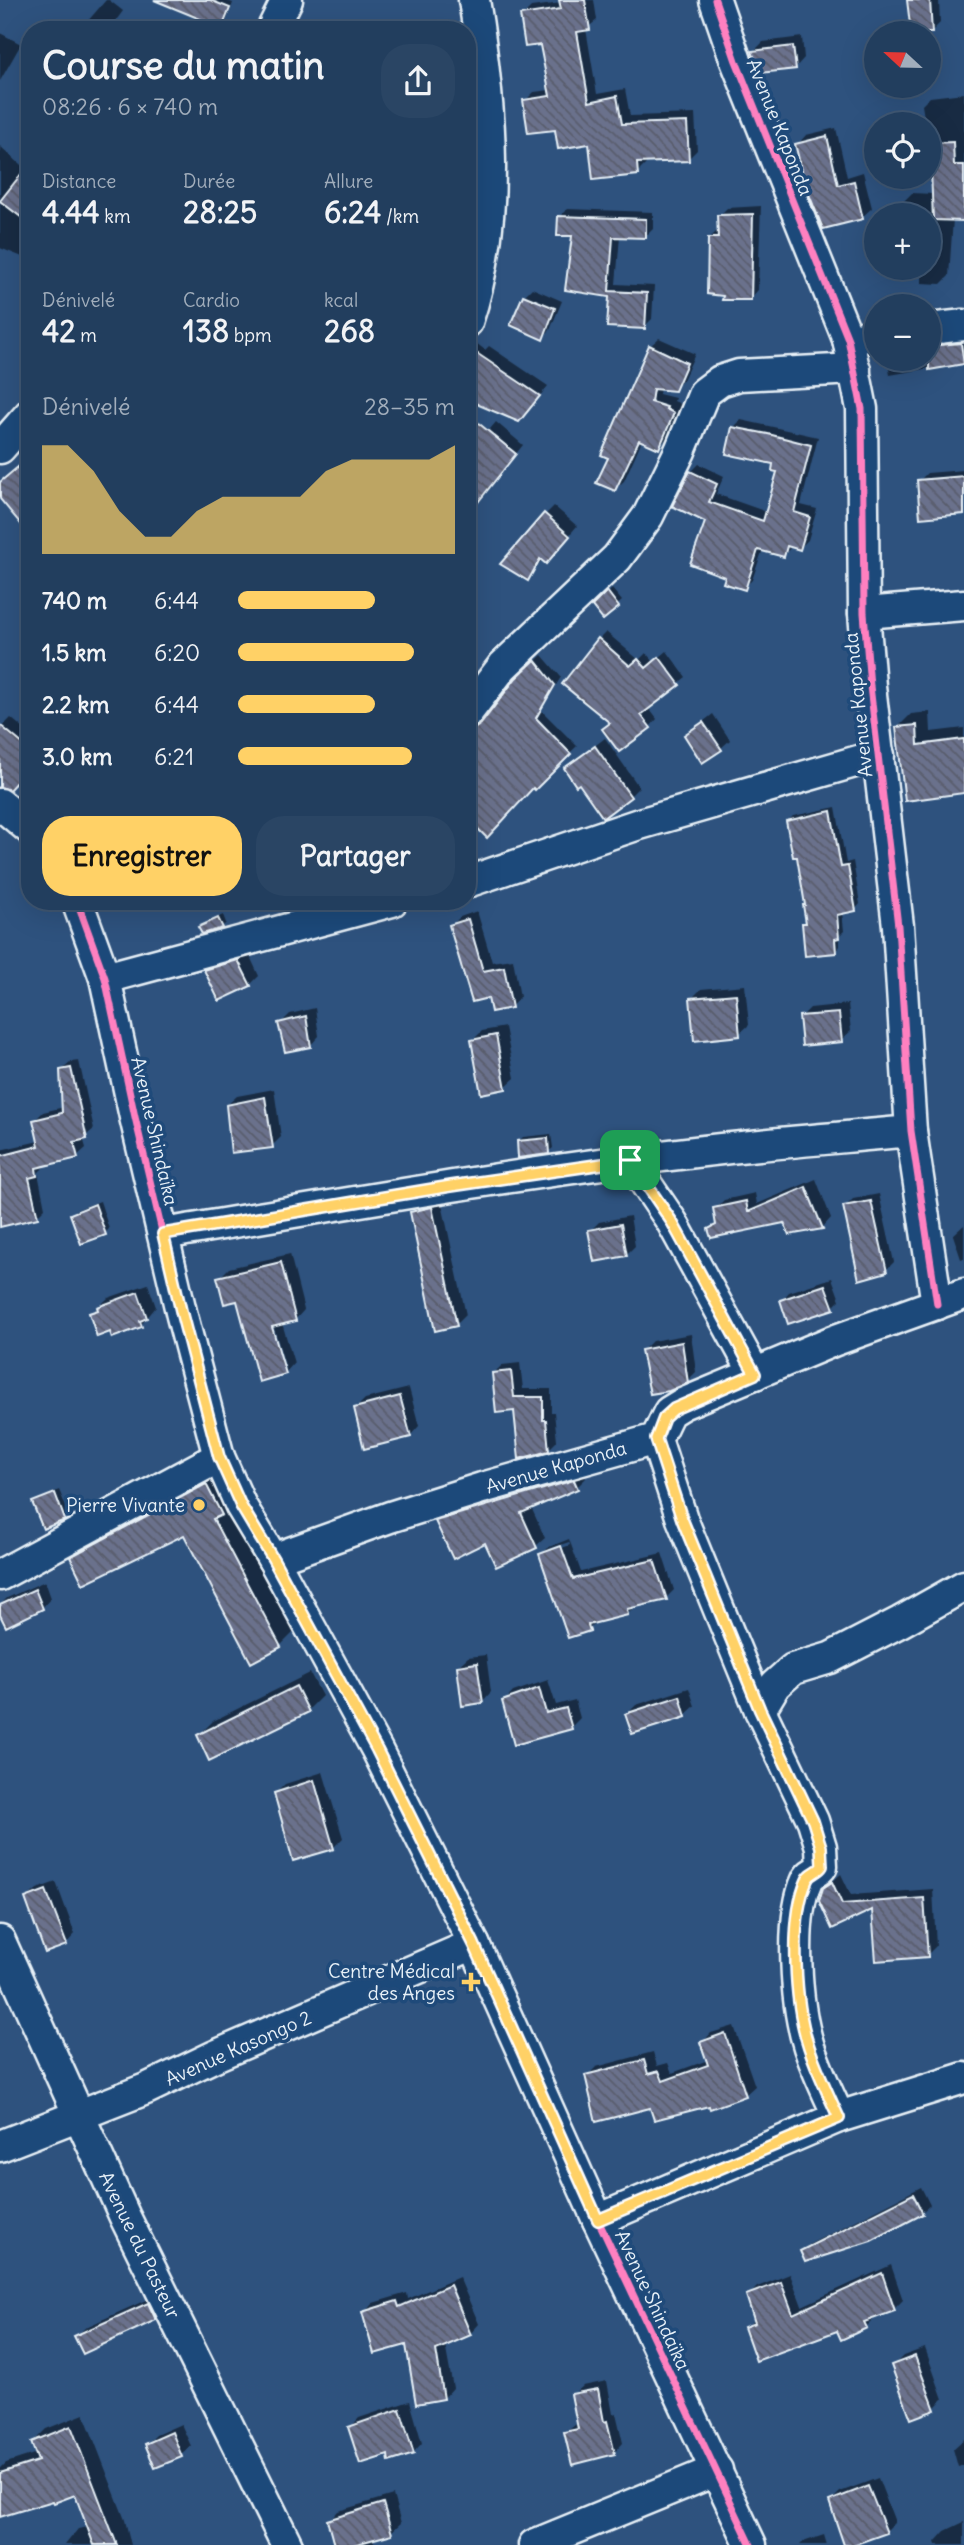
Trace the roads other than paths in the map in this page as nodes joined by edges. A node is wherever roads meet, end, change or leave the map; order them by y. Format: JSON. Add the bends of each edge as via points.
{"nodes":[{"id":1,"x":287,"y":0,"type":"edge"},
{"id":2,"x":474,"y":0,"type":"edge"},
{"id":3,"x":715,"y":0,"type":"edge"},
{"id":4,"x":276,"y":21,"type":"edge"},
{"id":5,"x":476,"y":288,"type":"edge"},
{"id":6,"x":964,"y":325,"type":"edge"},
{"id":7,"x":941,"y":328,"type":"edge"},
{"id":8,"x":862,"y":337,"type":"edge"},
{"id":9,"x":855,"y":369,"type":"junction"},
{"id":10,"x":21,"y":424,"type":"edge"},
{"id":11,"x":0,"y":448,"type":"edge"},
{"id":12,"x":964,"y":605,"type":"edge"},
{"id":13,"x":864,"y":613,"type":"junction"},
{"id":14,"x":476,"y":701,"type":"edge"},
{"id":15,"x":878,"y":755,"type":"junction"},
{"id":16,"x":476,"y":879,"type":"edge"},
{"id":17,"x":80,"y":910,"type":"edge"},
{"id":18,"x":333,"y":910,"type":"edge"},
{"id":19,"x":105,"y":978,"type":"junction"},
{"id":20,"x":911,"y":1131,"type":"junction"},
{"id":21,"x":630,"y":1160,"type":"junction"},
{"id":22,"x":163,"y":1234,"type":"junction"},
{"id":23,"x":950,"y":1299,"type":"edge"},
{"id":24,"x":755,"y":1374,"type":"junction"},
{"id":25,"x":656,"y":1439,"type":"junction"},
{"id":26,"x":219,"y":1457,"type":"junction"},
{"id":27,"x":273,"y":1559,"type":"junction"},
{"id":28,"x":0,"y":1575,"type":"edge"},
{"id":29,"x":964,"y":1586,"type":"edge"},
{"id":30,"x":760,"y":1710,"type":"junction"},
{"id":31,"x":0,"y":1941,"type":"edge"},
{"id":32,"x":474,"y":1944,"type":"junction"},
{"id":33,"x":964,"y":2078,"type":"edge"},
{"id":34,"x":78,"y":2116,"type":"junction"},
{"id":35,"x":839,"y":2118,"type":"junction"},
{"id":36,"x":0,"y":2146,"type":"edge"},
{"id":37,"x":598,"y":2220,"type":"junction"},
{"id":38,"x":716,"y":2470,"type":"junction"},
{"id":39,"x":287,"y":2545,"type":"edge"},
{"id":40,"x":534,"y":2545,"type":"edge"},
{"id":41,"x":751,"y":2545,"type":"edge"}],
"edges":[{"from":1,"to":4,"type":"street"},
{"from":2,"to":5,"type":"street","via":[[489,117],[488,218]]},
{"from":3,"to":8,"type":"street","name":"Avenue Kaponda","via":[[736,61]]},
{"from":6,"to":7,"type":"street"},
{"from":8,"to":9,"type":"street","name":"Avenue Kaponda"},
{"from":9,"to":13,"type":"street","name":"Avenue Kaponda","via":[[864,464]]},
{"from":9,"to":14,"type":"street","via":[[738,375],[704,393],[648,516],[617,558],[503,666]]},
{"from":10,"to":11,"type":"street"},
{"from":12,"to":13,"type":"street"},
{"from":13,"to":15,"type":"street","name":"Avenue Kaponda"},
{"from":15,"to":16,"type":"street","via":[[636,825]]},
{"from":15,"to":20,"type":"street","name":"Avenue Kaponda","via":[[898,926]]},
{"from":17,"to":19,"type":"street","name":"Avenue Shindaïka"},
{"from":18,"to":19,"type":"street"},
{"from":19,"to":22,"type":"street","name":"Avenue Shindaïka"},
{"from":20,"to":21,"type":"street"},
{"from":20,"to":23,"type":"street","name":"Avenue Kaponda"},
{"from":21,"to":22,"type":"street"},
{"from":21,"to":24,"type":"street","via":[[672,1222]]},
{"from":22,"to":26,"type":"street","name":"Avenue Shindaïka"},
{"from":23,"to":24,"type":"street","name":"Avenue Kaponda"},
{"from":24,"to":25,"type":"street","name":"Avenue Kaponda","via":[[674,1409],[664,1418]]},
{"from":25,"to":27,"type":"street","name":"Avenue Kaponda","via":[[469,1492]]},
{"from":25,"to":30,"type":"street","via":[[682,1519]]},
{"from":26,"to":27,"type":"street","name":"Avenue Shindaïka"},
{"from":26,"to":28,"type":"street"},
{"from":27,"to":32,"type":"street","name":"Avenue Shindaïka","via":[[377,1750]]},
{"from":29,"to":30,"type":"street","via":[[830,1658],[793,1669],[775,1685]]},
{"from":30,"to":35,"type":"street","via":[[795,1780],[821,1847],[822,1866],[807,1880],[799,1910],[797,1965],[808,2044]]},
{"from":31,"to":34,"type":"street","name":"Avenue du Pasteur"},
{"from":32,"to":34,"type":"street","name":"Avenue Kasongo 2"},
{"from":32,"to":37,"type":"street","name":"Avenue Shindaïka"},
{"from":33,"to":35,"type":"street"},
{"from":34,"to":36,"type":"street","name":"Avenue Kasongo 2"},
{"from":34,"to":39,"type":"street","name":"Avenue du Pasteur"},
{"from":35,"to":37,"type":"street"},
{"from":37,"to":38,"type":"street","name":"Avenue Shindaïka"},
{"from":38,"to":40,"type":"street"},
{"from":38,"to":41,"type":"street","name":"Avenue Shindaïka"}]}
